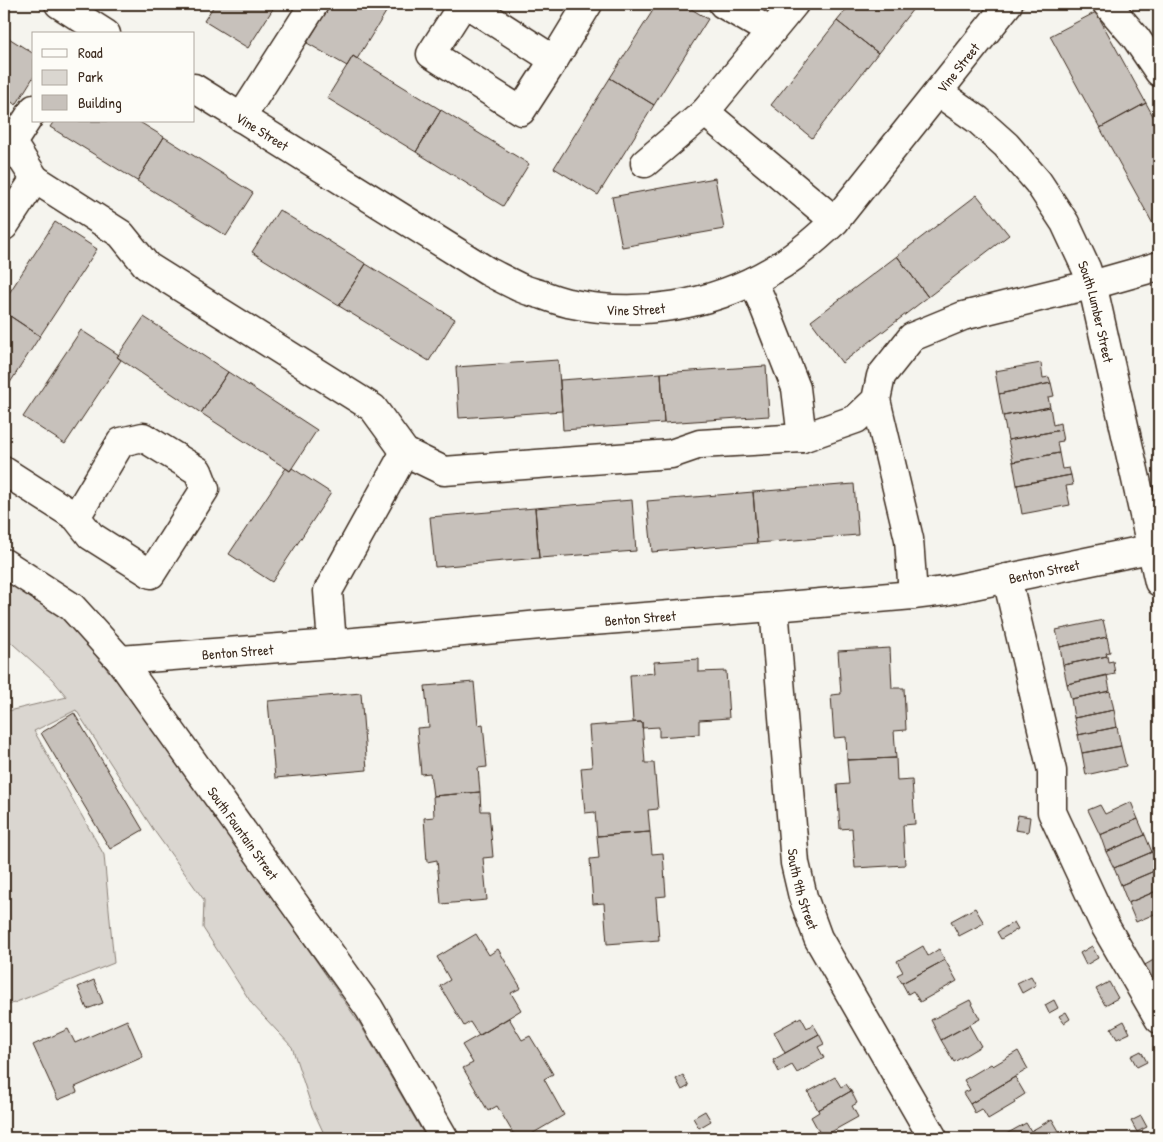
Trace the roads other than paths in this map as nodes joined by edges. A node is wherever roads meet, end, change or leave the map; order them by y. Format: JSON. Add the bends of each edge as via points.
{"nodes":[{"id":1,"x":59,"y":4,"type":"edge"},
{"id":2,"x":314,"y":4,"type":"edge"},
{"id":3,"x":463,"y":4,"type":"edge"},
{"id":4,"x":467,"y":4,"type":"edge"},
{"id":5,"x":588,"y":4,"type":"edge"},
{"id":6,"x":723,"y":4,"type":"edge"},
{"id":7,"x":794,"y":4,"type":"edge"},
{"id":8,"x":1008,"y":4,"type":"edge"},
{"id":9,"x":1107,"y":4,"type":"edge"},
{"id":10,"x":92,"y":30,"type":"edge"},
{"id":11,"x":771,"y":32,"type":"junction"},
{"id":12,"x":554,"y":60,"type":"junction"},
{"id":13,"x":1159,"y":72,"type":"edge"},
{"id":14,"x":195,"y":89,"type":"edge"},
{"id":15,"x":938,"y":92,"type":"junction"},
{"id":16,"x":32,"y":111,"type":"edge"},
{"id":17,"x":704,"y":112,"type":"junction"},
{"id":18,"x":241,"y":118,"type":"junction"},
{"id":19,"x":8,"y":141,"type":"edge"},
{"id":20,"x":645,"y":163,"type":"dead end"},
{"id":21,"x":35,"y":179,"type":"junction"},
{"id":22,"x":835,"y":221,"type":"junction"},
{"id":23,"x":4,"y":226,"type":"edge"},
{"id":24,"x":1159,"y":266,"type":"edge"},
{"id":25,"x":753,"y":281,"type":"junction"},
{"id":26,"x":1092,"y":285,"type":"junction"},
{"id":27,"x":876,"y":400,"type":"junction"},
{"id":28,"x":802,"y":438,"type":"junction"},
{"id":29,"x":405,"y":452,"type":"junction"},
{"id":30,"x":4,"y":471,"type":"edge"},
{"id":31,"x":76,"y":517,"type":"junction"},
{"id":32,"x":1155,"y":548,"type":"edge"},
{"id":33,"x":4,"y":563,"type":"edge"},
{"id":34,"x":1007,"y":578,"type":"junction"},
{"id":35,"x":1159,"y":582,"type":"edge"},
{"id":36,"x":913,"y":595,"type":"junction"},
{"id":37,"x":774,"y":607,"type":"junction"},
{"id":38,"x":332,"y":644,"type":"junction"},
{"id":39,"x":120,"y":660,"type":"junction"},
{"id":40,"x":1159,"y":1019,"type":"edge"},
{"id":41,"x":444,"y":1138,"type":"edge"},
{"id":42,"x":933,"y":1138,"type":"edge"}],
"edges":[{"from":1,"to":10,"type":"street"},
{"from":2,"to":18,"type":"street"},
{"from":3,"to":12,"type":"street","via":[[431,54],[522,111]]},
{"from":4,"to":12,"type":"street"},
{"from":5,"to":12,"type":"street"},
{"from":6,"to":11,"type":"street"},
{"from":7,"to":11,"type":"street"},
{"from":8,"to":15,"type":"street","name":"Vine Street"},
{"from":9,"to":13,"type":"street"},
{"from":11,"to":17,"type":"street"},
{"from":14,"to":18,"type":"street","name":"Vine Street"},
{"from":15,"to":22,"type":"street","name":"Vine Street"},
{"from":15,"to":26,"type":"street","name":"South Lumber Street","via":[[978,120],[1006,145],[1038,182],[1066,224]]},
{"from":16,"to":19,"type":"street"},
{"from":17,"to":20,"type":"street"},
{"from":17,"to":22,"type":"street"},
{"from":18,"to":25,"type":"street","name":"Vine Street","via":[[488,271],[522,288],[568,303],[625,310],[664,308],[702,300]]},
{"from":19,"to":21,"type":"street"},
{"from":21,"to":23,"type":"street"},
{"from":21,"to":29,"type":"street","via":[[120,234],[147,266],[374,408]]},
{"from":22,"to":25,"type":"street","name":"Vine Street","via":[[806,247]]},
{"from":24,"to":26,"type":"street"},
{"from":25,"to":28,"type":"street","via":[[796,388]]},
{"from":26,"to":27,"type":"street","via":[[963,316],[912,338],[881,376]]},
{"from":26,"to":32,"type":"street","name":"South Lumber Street"},
{"from":27,"to":28,"type":"street","via":[[856,419]]},
{"from":27,"to":36,"type":"street","via":[[909,539]]},
{"from":28,"to":29,"type":"street","via":[[700,444],[671,454],[444,471]]},
{"from":29,"to":38,"type":"street","via":[[328,591]]},
{"from":30,"to":31,"type":"street"},
{"from":31,"to":31,"type":"street","via":[[91,536],[151,574],[205,489],[198,471],[143,437],[121,442]]},
{"from":32,"to":34,"type":"street","name":"Benton Street"},
{"from":32,"to":35,"type":"street","name":"South Lumber Street"},
{"from":33,"to":39,"type":"street","name":"South Fountain Street","via":[[72,607]]},
{"from":34,"to":36,"type":"street","name":"Benton Street"},
{"from":34,"to":40,"type":"street","via":[[1052,771],[1052,812],[1104,924]]},
{"from":36,"to":37,"type":"street","name":"Benton Street"},
{"from":37,"to":38,"type":"street","name":"Benton Street"},
{"from":37,"to":42,"type":"street","name":"South 9th Street","via":[[795,862],[803,897],[818,938]]},
{"from":38,"to":39,"type":"street","name":"Benton Street"},
{"from":39,"to":41,"type":"street","name":"South Fountain Street","via":[[369,1008]]}]}
